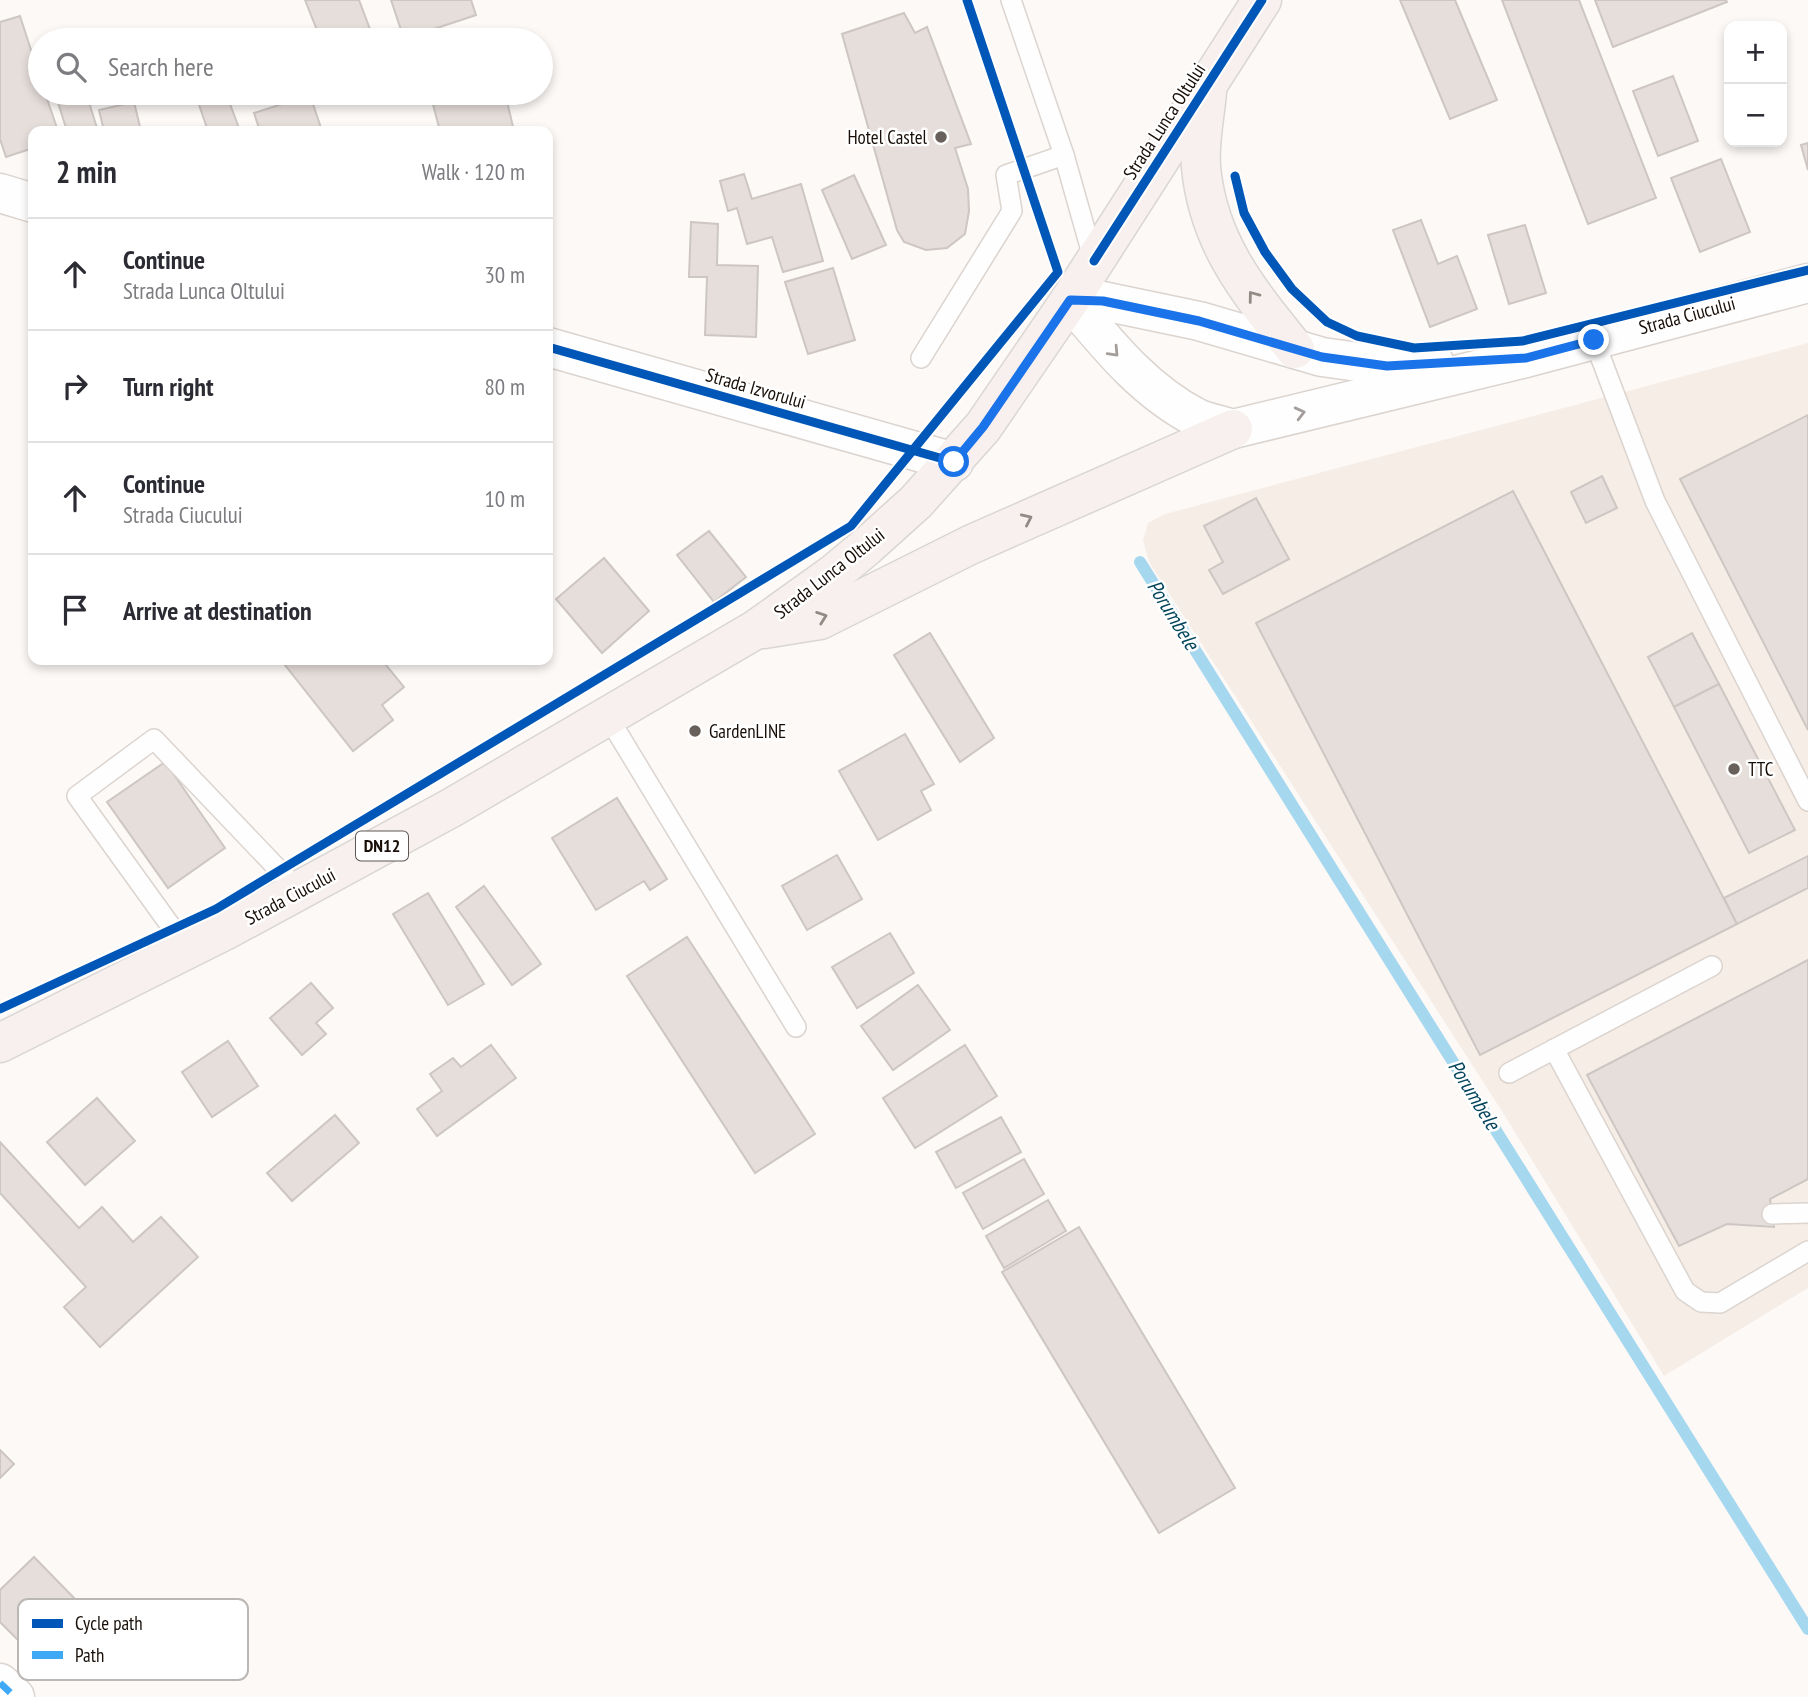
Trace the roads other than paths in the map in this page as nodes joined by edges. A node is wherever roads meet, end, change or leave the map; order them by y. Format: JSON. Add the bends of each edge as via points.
{"nodes":[{"id":1,"x":1011,"y":0,"type":"edge"},
{"id":2,"x":1262,"y":0,"type":"edge"},
{"id":3,"x":1208,"y":87,"type":"junction"},
{"id":4,"x":1064,"y":155,"type":"junction"},
{"id":5,"x":0,"y":193,"type":"edge"},
{"id":6,"x":28,"y":201,"type":"edge"},
{"id":7,"x":1094,"y":261,"type":"junction"},
{"id":8,"x":1808,"y":283,"type":"edge"},
{"id":9,"x":1070,"y":300,"type":"junction"},
{"id":10,"x":1594,"y":340,"type":"junction"},
{"id":11,"x":553,"y":348,"type":"edge"},
{"id":12,"x":1295,"y":349,"type":"junction"},
{"id":13,"x":921,"y":358,"type":"dead end"},
{"id":14,"x":1526,"y":358,"type":"junction"},
{"id":15,"x":1233,"y":429,"type":"junction"},
{"id":16,"x":954,"y":462,"type":"junction"},
{"id":17,"x":755,"y":630,"type":"junction"},
{"id":18,"x":608,"y":717,"type":"junction"},
{"id":19,"x":1808,"y":801,"type":"edge"},
{"id":20,"x":299,"y":891,"type":"junction"},
{"id":21,"x":188,"y":950,"type":"junction"},
{"id":22,"x":1712,"y":966,"type":"dead end"},
{"id":23,"x":796,"y":1027,"type":"dead end"},
{"id":24,"x":0,"y":1043,"type":"edge"},
{"id":25,"x":1555,"y":1049,"type":"junction"},
{"id":26,"x":1509,"y":1073,"type":"dead end"},
{"id":27,"x":1808,"y":1213,"type":"edge"},
{"id":28,"x":1772,"y":1214,"type":"dead end"},
{"id":29,"x":1808,"y":1251,"type":"edge"},
{"id":30,"x":0,"y":1683,"type":"edge"},
{"id":31,"x":15,"y":1697,"type":"edge"}],
"edges":[{"from":1,"to":4,"type":"lane"},
{"from":2,"to":3,"type":"main road","name":"Strada Lunca Oltului","number":"DN12"},
{"from":3,"to":7,"type":"main road","name":"Strada Lunca Oltului","number":"DN12"},
{"from":12,"to":3,"type":"main road","one_way":true,"via":[[1249,293],[1225,253],[1207,208],[1201,164]]},
{"from":4,"to":7,"type":"lane"},
{"from":4,"to":13,"type":"lane","via":[[1006,175],[1012,211]]},
{"from":5,"to":6,"type":"main road"},
{"from":7,"to":9,"type":"main road","name":"Strada Lunca Oltului","number":"DN12"},
{"from":8,"to":10,"type":"main road","name":"Strada Ciucului"},
{"from":9,"to":12,"type":"main road","via":[[1103,301],[1199,321]]},
{"from":9,"to":15,"type":"main road","one_way":true,"via":[[1157,393],[1199,419]]},
{"from":9,"to":16,"type":"main road","name":"Strada Lunca Oltului","number":"DN12"},
{"from":10,"to":14,"type":"main road","name":"Strada Ciucului"},
{"from":10,"to":19,"type":"lane","via":[[1655,501]]},
{"from":11,"to":16,"type":"main road","name":"Strada Izvorului"},
{"from":12,"to":14,"type":"main road","via":[[1387,366]]},
{"from":15,"to":14,"type":"main road","one_way":true},
{"from":17,"to":15,"type":"main road","one_way":true,"via":[[820,620],[970,545]]},
{"from":16,"to":17,"type":"main road","name":"Strada Lunca Oltului","number":"DN12","via":[[866,547]]},
{"from":17,"to":18,"type":"main road","name":"Strada Ciucului","number":"DN12"},
{"from":18,"to":20,"type":"main road","name":"Strada Ciucului","number":"DN12"},
{"from":18,"to":23,"type":"lane"},
{"from":20,"to":21,"type":"main road","name":"Strada Ciucului","number":"DN12"},
{"from":20,"to":21,"type":"lane","via":[[154,739],[77,796]]},
{"from":21,"to":24,"type":"main road","name":"Strada Ciucului","number":"DN12"},
{"from":22,"to":25,"type":"lane"},
{"from":25,"to":26,"type":"lane"},
{"from":25,"to":29,"type":"lane","via":[[1685,1292],[1700,1302],[1720,1303]]},
{"from":27,"to":28,"type":"lane"},
{"from":30,"to":31,"type":"main road"}]}
